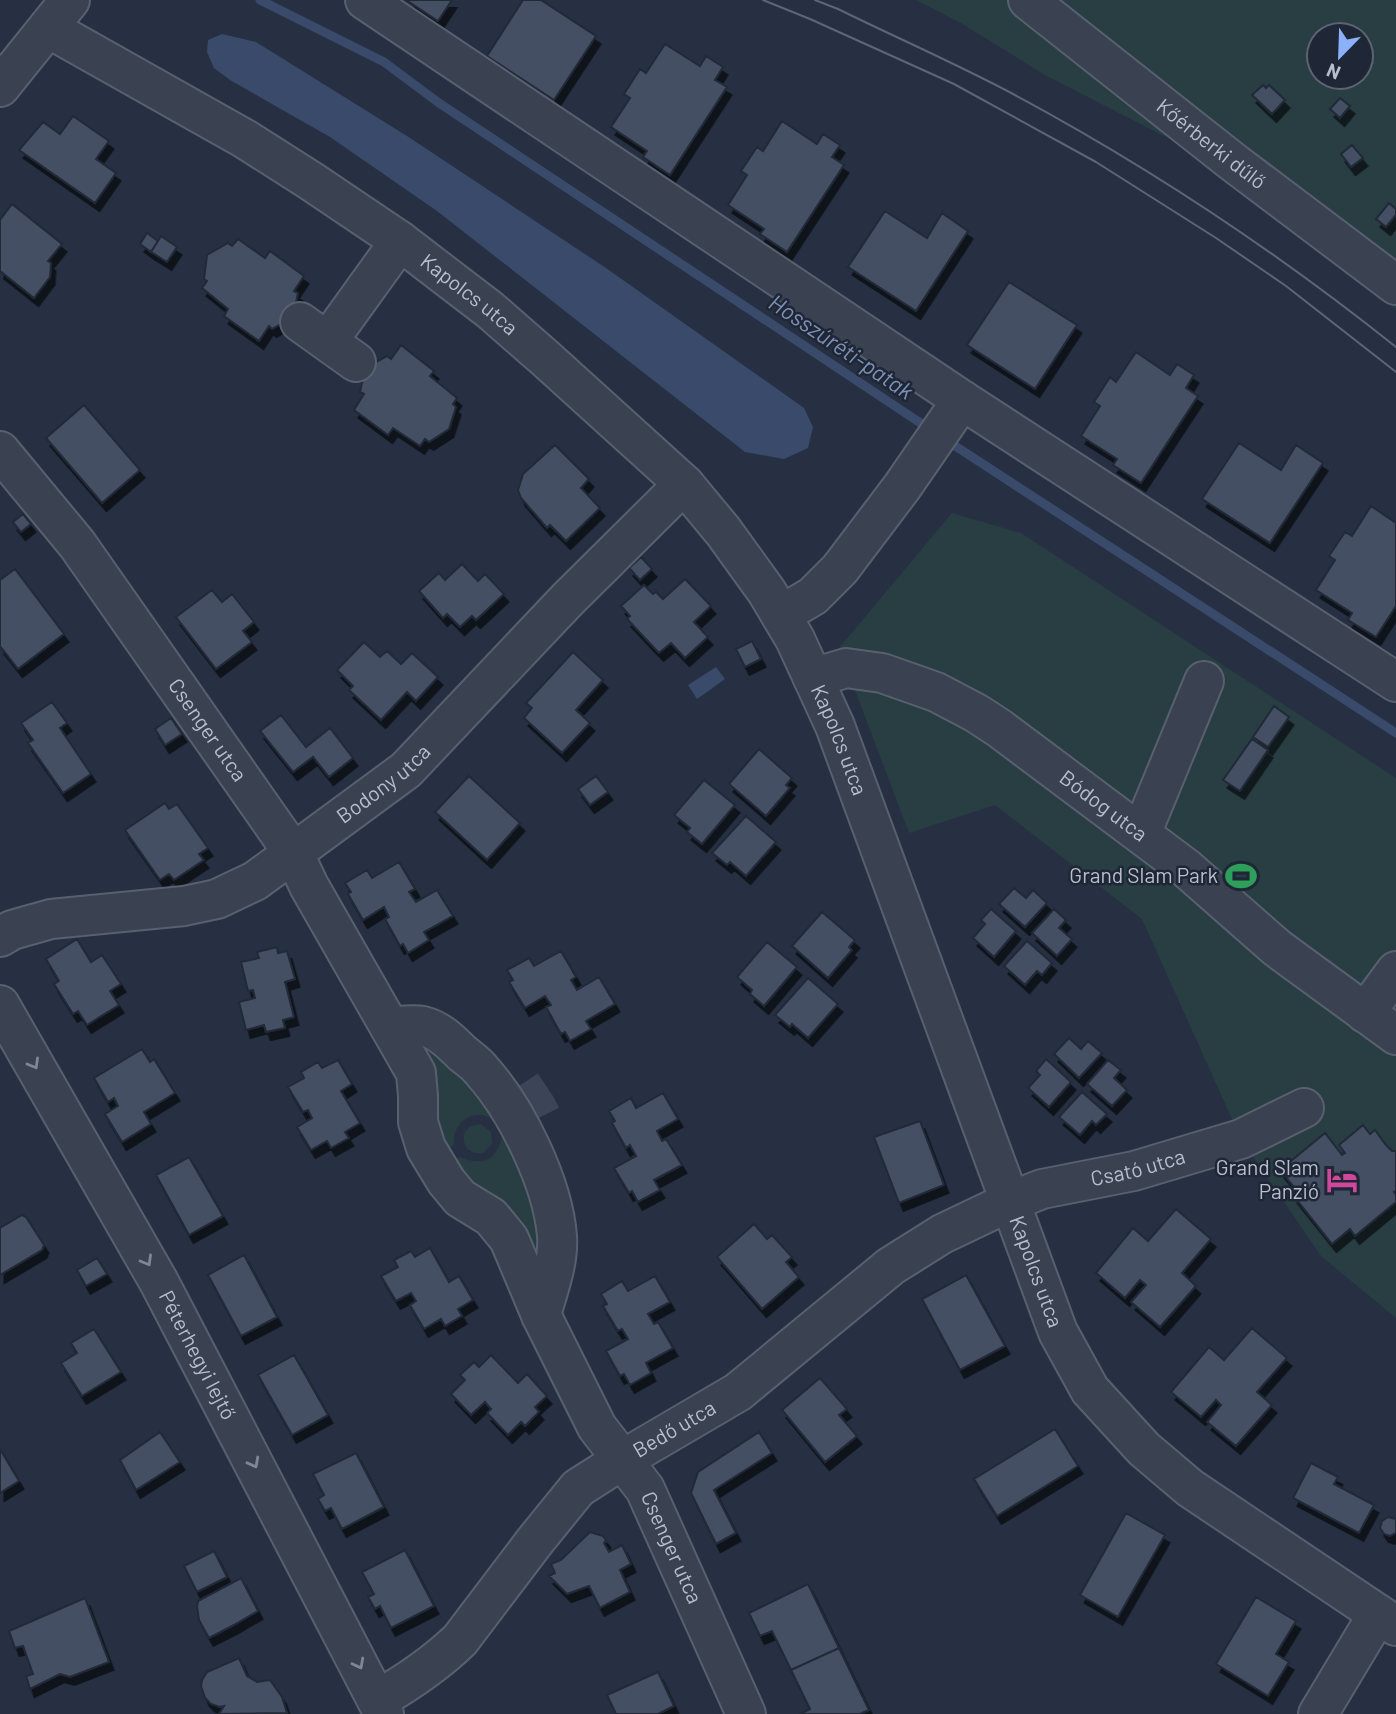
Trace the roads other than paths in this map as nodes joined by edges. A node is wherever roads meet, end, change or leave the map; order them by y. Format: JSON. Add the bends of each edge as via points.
{"nodes":[{"id":1,"x":365,"y":0,"type":"edge"},
{"id":2,"x":1028,"y":0,"type":"edge"},
{"id":3,"x":59,"y":14,"type":"edge"},
{"id":4,"x":0,"y":87,"type":"edge"},
{"id":5,"x":400,"y":241,"type":"junction"},
{"id":6,"x":1396,"y":285,"type":"edge"},
{"id":7,"x":328,"y":342,"type":"dead end"},
{"id":8,"x":957,"y":408,"type":"junction"},
{"id":9,"x":0,"y":451,"type":"edge"},
{"id":10,"x":684,"y":484,"type":"junction"},
{"id":11,"x":781,"y":615,"type":"junction"},
{"id":12,"x":813,"y":678,"type":"junction"},
{"id":13,"x":1204,"y":681,"type":"dead end"},
{"id":14,"x":1396,"y":682,"type":"edge"},
{"id":15,"x":1141,"y":834,"type":"junction"},
{"id":16,"x":294,"y":854,"type":"junction"},
{"id":17,"x":0,"y":937,"type":"edge"},
{"id":18,"x":1396,"y":971,"type":"edge"},
{"id":19,"x":0,"y":1005,"type":"edge"},
{"id":20,"x":1365,"y":1013,"type":"junction"},
{"id":21,"x":390,"y":1027,"type":"junction"},
{"id":22,"x":428,"y":1028,"type":"junction"},
{"id":23,"x":1396,"y":1035,"type":"edge"},
{"id":24,"x":522,"y":1084,"type":"tunnel mouth"},
{"id":25,"x":1304,"y":1108,"type":"dead end"},
{"id":26,"x":547,"y":1126,"type":"tunnel mouth"},
{"id":27,"x":1009,"y":1202,"type":"junction"},
{"id":28,"x":556,"y":1257,"type":"junction"},
{"id":29,"x":541,"y":1315,"type":"junction"},
{"id":30,"x":622,"y":1460,"type":"junction"},
{"id":31,"x":1387,"y":1620,"type":"edge"},
{"id":32,"x":381,"y":1707,"type":"edge"},
{"id":33,"x":746,"y":1714,"type":"edge"},
{"id":34,"x":1318,"y":1714,"type":"edge"}],
"edges":[{"from":1,"to":8,"type":"street"},
{"from":2,"to":6,"type":"street","name":"Kőérberki dűlő"},
{"from":3,"to":4,"type":"street"},
{"from":3,"to":5,"type":"street","name":"Kapolcs utca"},
{"from":5,"to":7,"type":"street"},
{"from":5,"to":10,"type":"street","name":"Kapolcs utca","via":[[499,318]]},
{"from":8,"to":11,"type":"street","via":[[835,576]]},
{"from":8,"to":14,"type":"street"},
{"from":9,"to":16,"type":"street","name":"Csenger utca","via":[[77,544]]},
{"from":10,"to":11,"type":"street","name":"Kapolcs utca"},
{"from":10,"to":16,"type":"street","name":"Bodony utca","via":[[566,600],[406,771]]},
{"from":11,"to":12,"type":"street","name":"Kapolcs utca"},
{"from":12,"to":15,"type":"street","name":"Bódog utca","via":[[846,668],[883,673],[936,692],[999,728]]},
{"from":12,"to":27,"type":"street","name":"Kapolcs utca","via":[[835,726]]},
{"from":13,"to":15,"type":"street"},
{"from":15,"to":20,"type":"street","name":"Bódog utca","via":[[1186,867],[1277,948]]},
{"from":16,"to":17,"type":"street","name":"Bodony utca","via":[[255,881],[217,898],[184,906],[51,919]]},
{"from":16,"to":21,"type":"street","name":"Csenger utca"},
{"from":18,"to":20,"type":"street"},
{"from":19,"to":32,"type":"street","name":"Péterhegyi lejtő","one_way":true,"via":[[159,1282]]},
{"from":20,"to":23,"type":"street","name":"Bódog utca"},
{"from":21,"to":22,"type":"street"},
{"from":21,"to":29,"type":"street","name":"Csenger utca","via":[[416,1073],[418,1122],[426,1148],[460,1198],[491,1217],[509,1238]]},
{"from":22,"to":24,"type":"street","via":[[445,1012],[463,1019]]},
{"from":22,"to":28,"type":"street","via":[[482,1070],[521,1128],[552,1209]]},
{"from":25,"to":27,"type":"street","name":"Csató utca","via":[[1241,1139],[1134,1171],[1042,1189]]},
{"from":26,"to":28,"type":"street","via":[[568,1177],[578,1226],[576,1236]]},
{"from":27,"to":30,"type":"street","name":"Bedő utca","via":[[942,1234],[891,1266],[738,1392]]},
{"from":27,"to":31,"type":"street","name":"Kapolcs utca","via":[[1058,1332],[1090,1390],[1143,1449],[1191,1488]]},
{"from":28,"to":29,"type":"street"},
{"from":29,"to":30,"type":"street","name":"Csenger utca","via":[[597,1427]]},
{"from":30,"to":32,"type":"street","name":"Bedő utca","via":[[578,1488],[460,1640]]},
{"from":30,"to":33,"type":"street","name":"Csenger utca","via":[[645,1489]]},
{"from":31,"to":34,"type":"street"}]}
